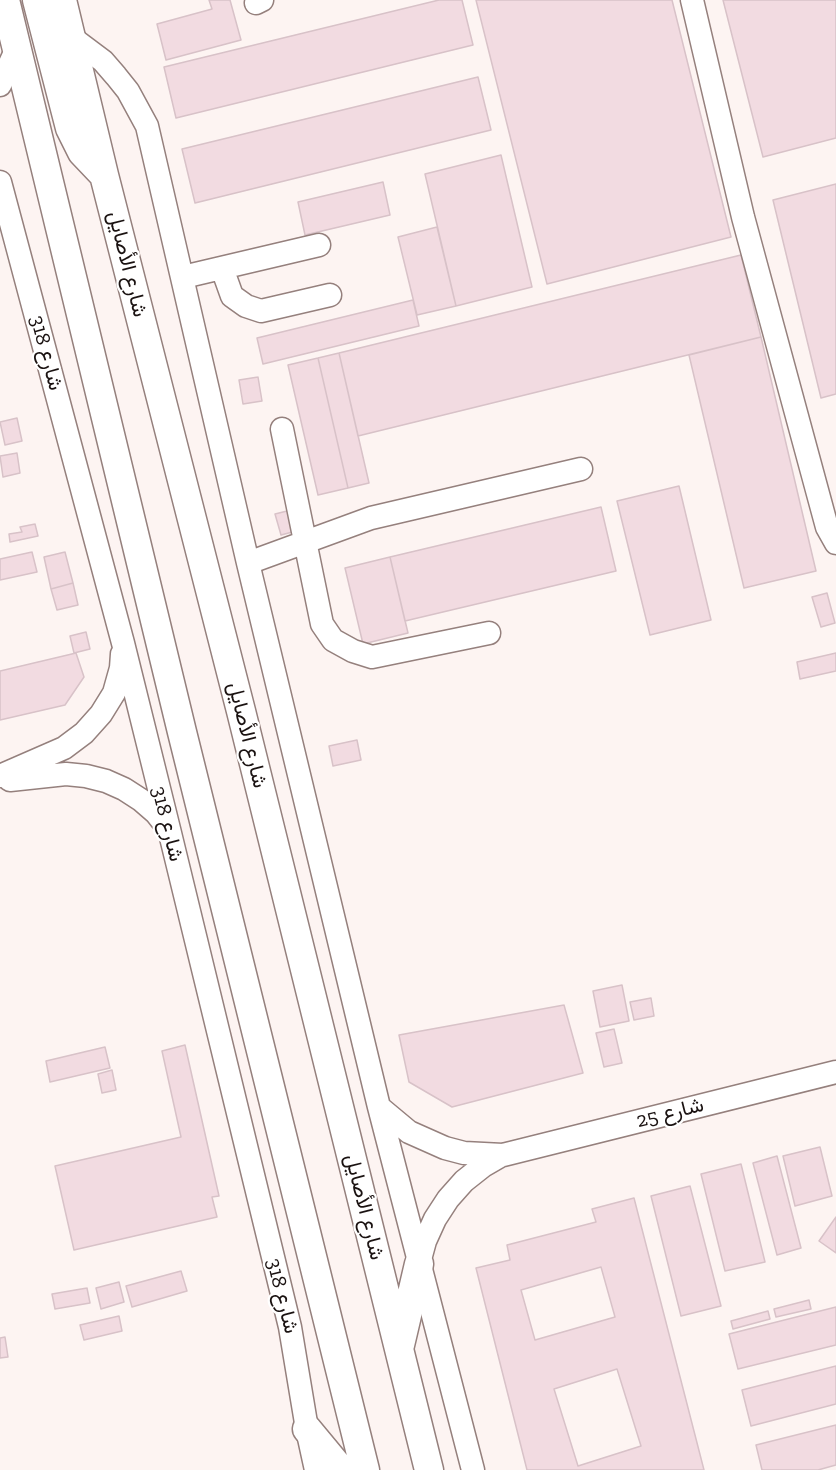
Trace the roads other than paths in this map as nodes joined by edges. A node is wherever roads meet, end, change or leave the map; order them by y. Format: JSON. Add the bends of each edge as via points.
{"nodes":[{"id":1,"x":38,"y":0,"type":"edge"},
{"id":2,"x":62,"y":0,"type":"edge"},
{"id":3,"x":692,"y":0,"type":"edge"},
{"id":4,"x":4,"y":2,"type":"edge"},
{"id":5,"x":71,"y":37,"type":"junction"},
{"id":6,"x":17,"y":48,"type":"junction"},
{"id":7,"x":0,"y":85,"type":"edge"},
{"id":8,"x":104,"y":175,"type":"junction"},
{"id":9,"x":0,"y":182,"type":"edge"},
{"id":10,"x":319,"y":244,"type":"dead end"},
{"id":11,"x":222,"y":268,"type":"junction"},
{"id":12,"x":183,"y":277,"type":"junction"},
{"id":13,"x":330,"y":295,"type":"dead end"},
{"id":14,"x":282,"y":429,"type":"dead end"},
{"id":15,"x":581,"y":469,"type":"dead end"},
{"id":16,"x":836,"y":543,"type":"edge"},
{"id":17,"x":305,"y":544,"type":"junction"},
{"id":18,"x":248,"y":563,"type":"junction"},
{"id":19,"x":489,"y":633,"type":"dead end"},
{"id":20,"x":123,"y":643,"type":"junction"},
{"id":21,"x":0,"y":778,"type":"edge"},
{"id":22,"x":169,"y":829,"type":"junction"},
{"id":23,"x":836,"y":1072,"type":"edge"},
{"id":24,"x":379,"y":1107,"type":"junction"},
{"id":25,"x":503,"y":1155,"type":"junction"},
{"id":26,"x":419,"y":1264,"type":"junction"},
{"id":27,"x":399,"y":1350,"type":"junction"},
{"id":28,"x":307,"y":1429,"type":"junction"},
{"id":29,"x":316,"y":1470,"type":"edge"},
{"id":30,"x":341,"y":1470,"type":"edge"},
{"id":31,"x":365,"y":1470,"type":"edge"},
{"id":32,"x":429,"y":1470,"type":"edge"},
{"id":33,"x":473,"y":1470,"type":"edge"}],
"edges":[{"from":1,"to":8,"type":"main road","via":[[70,128],[82,152]]},
{"from":2,"to":5,"type":"main road","name":"شارع الأصايل"},
{"from":3,"to":16,"type":"street","via":[[747,229],[827,527]]},
{"from":4,"to":6,"type":"main road"},
{"from":5,"to":8,"type":"main road","name":"شارع الأصايل"},
{"from":5,"to":12,"type":"street","via":[[116,76],[147,126]]},
{"from":6,"to":7,"type":"street"},
{"from":6,"to":31,"type":"main road"},
{"from":8,"to":27,"type":"main road","name":"شارع الأصايل"},
{"from":9,"to":20,"type":"street","name":"شارع 318"},
{"from":10,"to":11,"type":"street"},
{"from":11,"to":12,"type":"street"},
{"from":11,"to":13,"type":"street","via":[[232,296],[261,311]]},
{"from":12,"to":18,"type":"street"},
{"from":14,"to":17,"type":"street"},
{"from":15,"to":17,"type":"street","via":[[371,518]]},
{"from":17,"to":18,"type":"street"},
{"from":17,"to":19,"type":"street","via":[[322,624],[333,640],[352,651],[372,657]]},
{"from":18,"to":24,"type":"street"},
{"from":20,"to":21,"type":"street","via":[[114,693],[84,733],[64,748]]},
{"from":20,"to":22,"type":"street","name":"شارع 318"},
{"from":21,"to":22,"type":"street","via":[[66,774],[106,781],[141,800]]},
{"from":22,"to":28,"type":"street","name":"شارع 318","via":[[290,1327]]},
{"from":23,"to":25,"type":"street","name":"شارع 25"},
{"from":24,"to":25,"type":"street","name":"شارع 25","via":[[409,1132],[445,1148]]},
{"from":24,"to":26,"type":"street"},
{"from":25,"to":26,"type":"street","name":"شارع 25","via":[[464,1181],[448,1199],[425,1241]]},
{"from":26,"to":27,"type":"main road"},
{"from":26,"to":33,"type":"street"},
{"from":27,"to":32,"type":"main road","name":"شارع الأصايل"},
{"from":28,"to":29,"type":"street","name":"شارع 318"},
{"from":28,"to":30,"type":"main road"}]}
